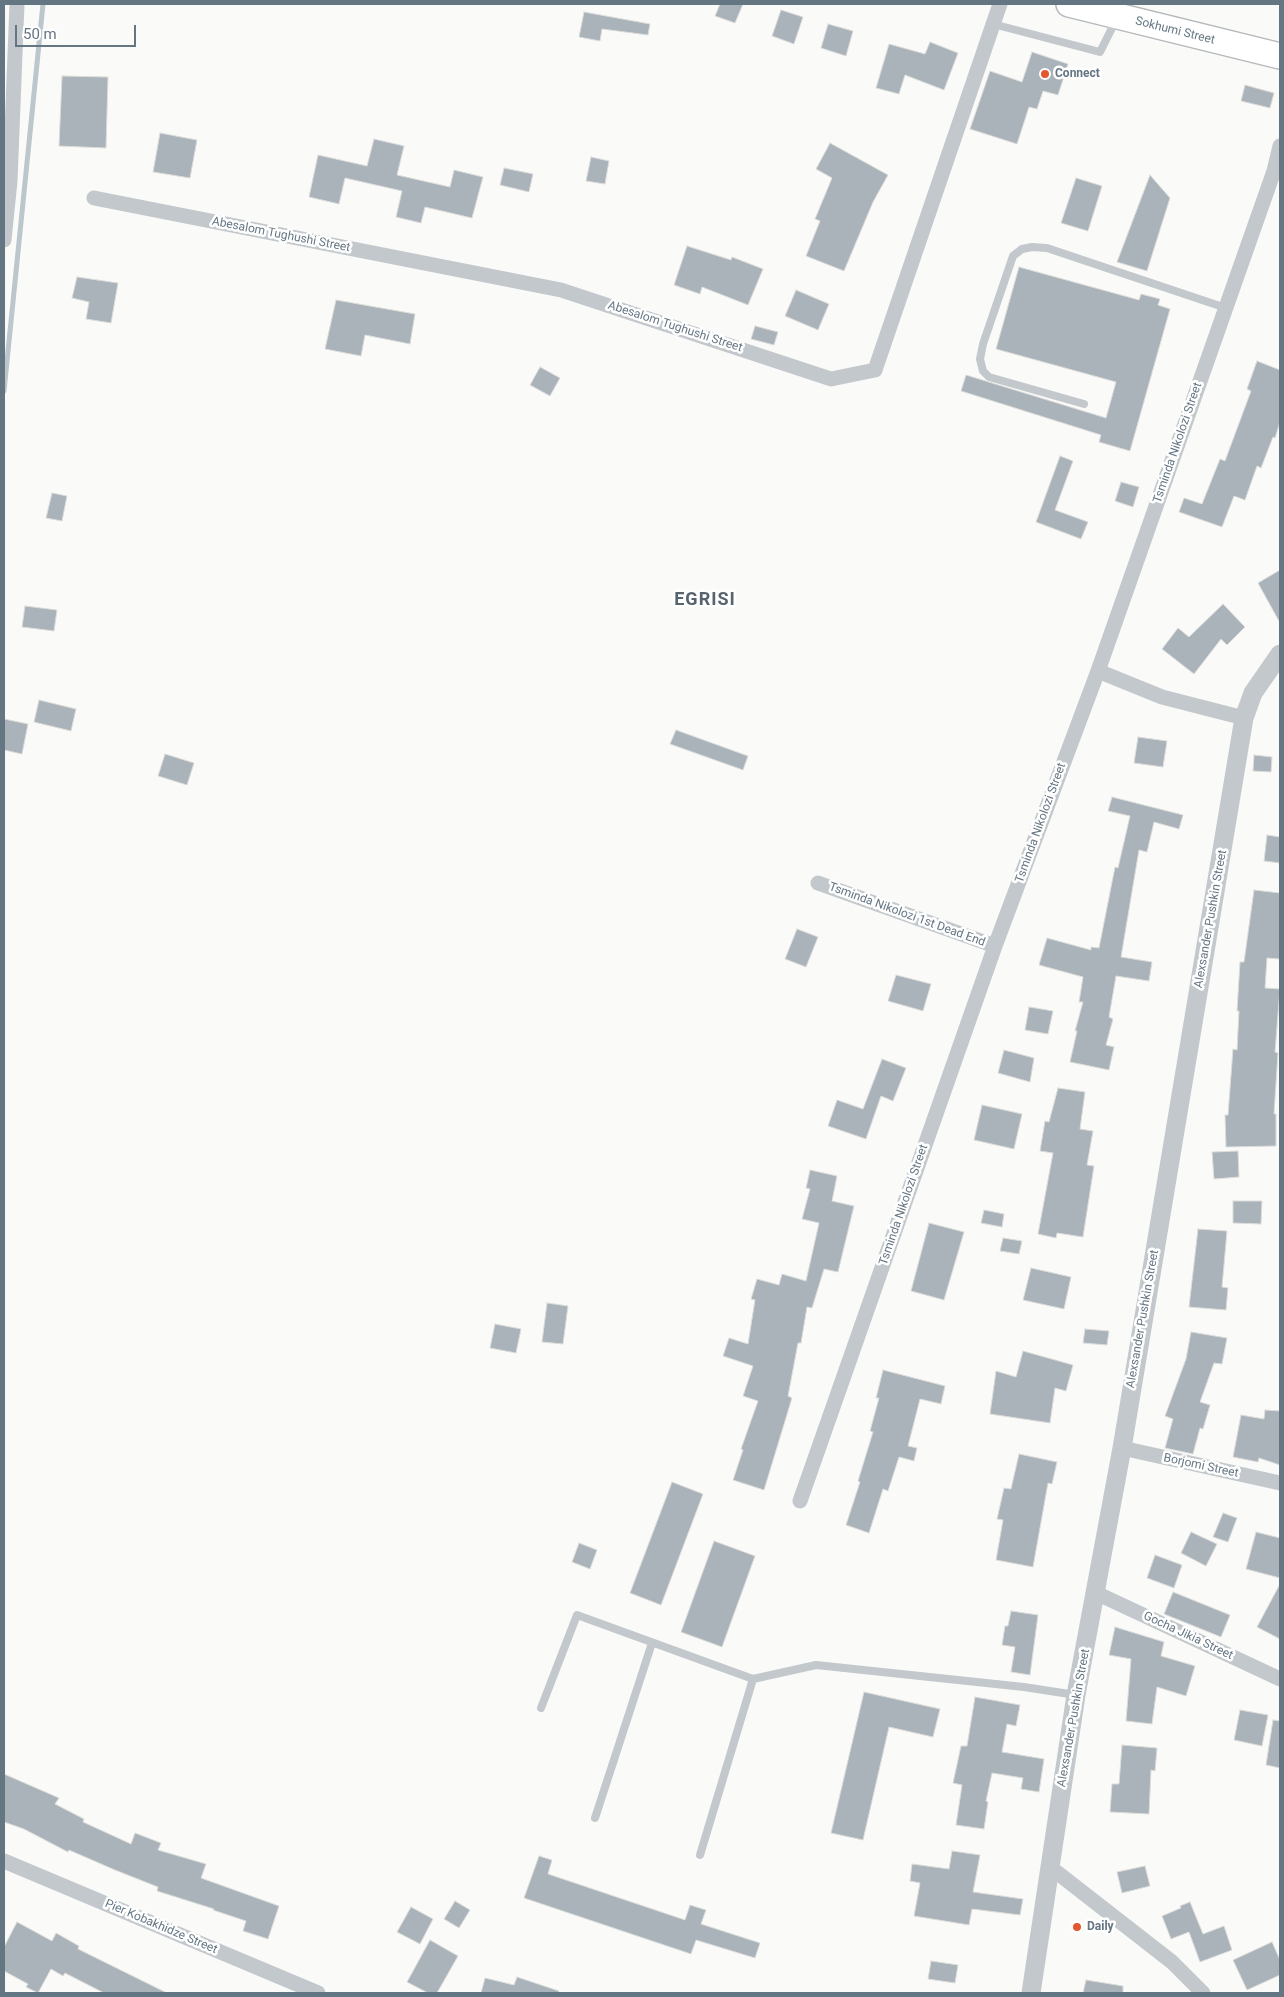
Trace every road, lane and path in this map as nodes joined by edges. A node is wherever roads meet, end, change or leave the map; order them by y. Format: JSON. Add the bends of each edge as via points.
{"nodes":[{"id":1,"x":17,"y":4,"type":"edge"},
{"id":2,"x":1000,"y":4,"type":"edge"},
{"id":3,"x":1069,"y":4,"type":"edge"},
{"id":4,"x":1117,"y":16,"type":"junction"},
{"id":5,"x":994,"y":24,"type":"junction"},
{"id":6,"x":1280,"y":56,"type":"edge"},
{"id":7,"x":1280,"y":146,"type":"edge"},
{"id":8,"x":94,"y":198,"type":"dead end"},
{"id":9,"x":4,"y":240,"type":"edge"},
{"id":10,"x":1226,"y":308,"type":"junction"},
{"id":11,"x":1084,"y":404,"type":"dead end"},
{"id":12,"x":1280,"y":654,"type":"edge"},
{"id":13,"x":1098,"y":671,"type":"junction"},
{"id":14,"x":1244,"y":718,"type":"junction"},
{"id":15,"x":818,"y":883,"type":"dead end"},
{"id":16,"x":995,"y":946,"type":"junction"},
{"id":17,"x":1122,"y":1448,"type":"junction"},
{"id":18,"x":1280,"y":1483,"type":"edge"},
{"id":19,"x":800,"y":1501,"type":"dead end"},
{"id":20,"x":1096,"y":1593,"type":"junction"},
{"id":21,"x":652,"y":1643,"type":"junction"},
{"id":22,"x":753,"y":1679,"type":"junction"},
{"id":23,"x":1280,"y":1679,"type":"edge"},
{"id":24,"x":1076,"y":1695,"type":"junction"},
{"id":25,"x":541,"y":1708,"type":"dead end"},
{"id":26,"x":596,"y":1818,"type":"dead end"},
{"id":27,"x":700,"y":1855,"type":"dead end"},
{"id":28,"x":4,"y":1861,"type":"edge"},
{"id":29,"x":1050,"y":1867,"type":"junction"},
{"id":30,"x":318,"y":1993,"type":"edge"},
{"id":31,"x":1031,"y":1993,"type":"edge"},
{"id":32,"x":1203,"y":1993,"type":"edge"}],
"edges":[{"from":1,"to":9,"type":"street","via":[[10,180]]},
{"from":2,"to":5,"type":"street","name":"Abesalom Tughushi Street"},
{"from":3,"to":4,"type":"highway","name":"Sokhumi Street"},
{"from":4,"to":5,"type":"lane","via":[[1100,52]]},
{"from":4,"to":6,"type":"highway","name":"Sokhumi Street"},
{"from":5,"to":8,"type":"street","name":"Abesalom Tughushi Street","via":[[876,370],[832,379],[561,290]]},
{"from":7,"to":10,"type":"street","name":"Tsminda Nikolozi Street"},
{"from":10,"to":11,"type":"lane","via":[[1047,248],[1032,246],[1022,249],[1013,256],[983,344],[980,359],[983,371],[989,377]]},
{"from":10,"to":13,"type":"street","name":"Tsminda Nikolozi Street"},
{"from":12,"to":14,"type":"street","name":"Alexsander Pushkin Street","via":[[1253,693]]},
{"from":13,"to":14,"type":"street","via":[[1162,697]]},
{"from":13,"to":16,"type":"street","name":"Tsminda Nikolozi Street"},
{"from":14,"to":17,"type":"street","name":"Alexsander Pushkin Street"},
{"from":15,"to":16,"type":"street","name":"Tsminda Nikolozi 1st Dead End"},
{"from":16,"to":19,"type":"street","name":"Tsminda Nikolozi Street"},
{"from":17,"to":18,"type":"street","name":"Borjomi Street"},
{"from":17,"to":20,"type":"street","name":"Alexsander Pushkin Street"},
{"from":20,"to":23,"type":"street","name":"Gocha Jikia Street"},
{"from":20,"to":24,"type":"street","name":"Alexsander Pushkin Street"},
{"from":21,"to":22,"type":"lane"},
{"from":21,"to":25,"type":"lane","via":[[577,1615]]},
{"from":21,"to":26,"type":"lane"},
{"from":22,"to":24,"type":"lane","via":[[816,1665]]},
{"from":22,"to":27,"type":"lane"},
{"from":24,"to":29,"type":"street","name":"Alexsander Pushkin Street"},
{"from":28,"to":30,"type":"street","name":"Pier Kobakhidze Street"},
{"from":29,"to":31,"type":"street","name":"Alexsander Pushkin Street"},
{"from":29,"to":32,"type":"street","via":[[1172,1962]]}]}
